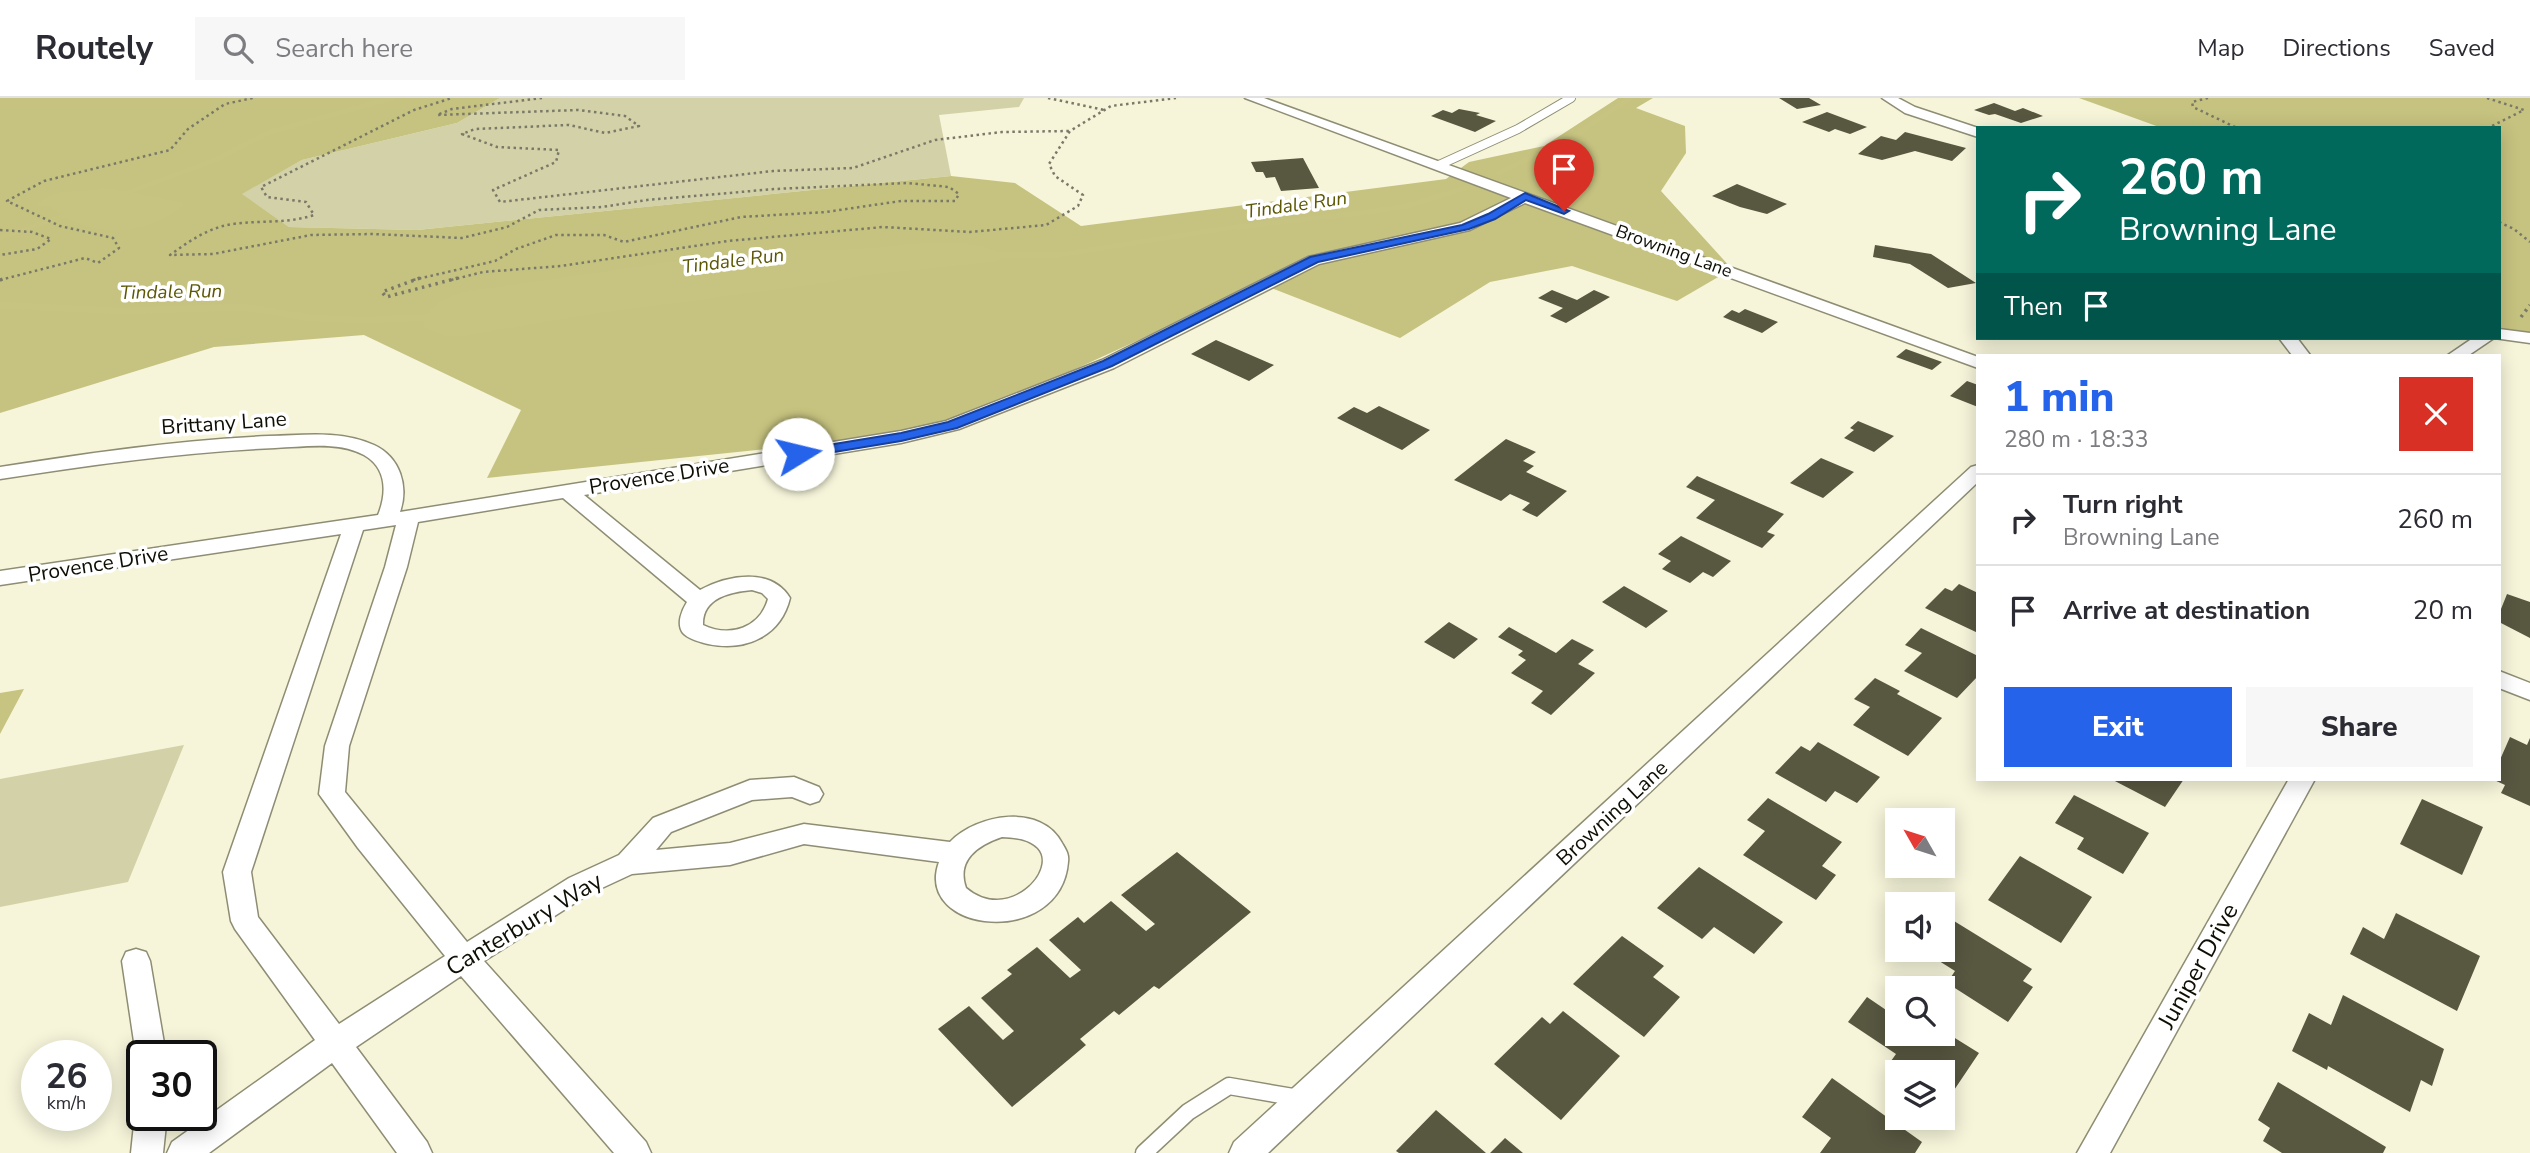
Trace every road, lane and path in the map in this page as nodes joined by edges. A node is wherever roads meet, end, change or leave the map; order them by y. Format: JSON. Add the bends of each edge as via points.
{"nodes":[{"id":1,"x":253,"y":98,"type":"edge"},
{"id":2,"x":452,"y":98,"type":"edge"},
{"id":3,"x":542,"y":98,"type":"edge"},
{"id":4,"x":1048,"y":98,"type":"edge"},
{"id":5,"x":1175,"y":98,"type":"edge"},
{"id":6,"x":1252,"y":98,"type":"edge"},
{"id":7,"x":1571,"y":98,"type":"edge"},
{"id":8,"x":1889,"y":98,"type":"edge"},
{"id":9,"x":2208,"y":98,"type":"edge"},
{"id":10,"x":2487,"y":98,"type":"edge"},
{"id":11,"x":1105,"y":110,"type":"junction"},
{"id":12,"x":2233,"y":126,"type":"edge"},
{"id":13,"x":2492,"y":126,"type":"edge"},
{"id":14,"x":1070,"y":131,"type":"junction"},
{"id":15,"x":1976,"y":132,"type":"edge"},
{"id":16,"x":1439,"y":165,"type":"junction"},
{"id":17,"x":1525,"y":196,"type":"junction"},
{"id":18,"x":2501,"y":223,"type":"edge"},
{"id":19,"x":0,"y":230,"type":"edge"},
{"id":20,"x":2530,"y":242,"type":"edge"},
{"id":21,"x":0,"y":255,"type":"edge"},
{"id":22,"x":0,"y":280,"type":"edge"},
{"id":23,"x":2501,"y":334,"type":"edge"},
{"id":24,"x":2530,"y":338,"type":"edge"},
{"id":25,"x":2290,"y":340,"type":"edge"},
{"id":26,"x":2482,"y":340,"type":"edge"},
{"id":27,"x":2300,"y":354,"type":"edge"},
{"id":28,"x":2458,"y":354,"type":"edge"},
{"id":29,"x":1976,"y":362,"type":"edge"},
{"id":30,"x":0,"y":473,"type":"edge"},
{"id":31,"x":1976,"y":473,"type":"edge"},
{"id":32,"x":567,"y":491,"type":"junction"},
{"id":33,"x":398,"y":518,"type":"junction"},
{"id":34,"x":354,"y":525,"type":"junction"},
{"id":35,"x":0,"y":578,"type":"edge"},
{"id":36,"x":701,"y":600,"type":"dead end"},
{"id":37,"x":2501,"y":680,"type":"edge"},
{"id":38,"x":2530,"y":692,"type":"edge"},
{"id":39,"x":2301,"y":781,"type":"edge"},
{"id":40,"x":810,"y":794,"type":"dead end"},
{"id":41,"x":956,"y":853,"type":"dead end"},
{"id":42,"x":629,"y":863,"type":"junction"},
{"id":43,"x":464,"y":959,"type":"junction"},
{"id":44,"x":136,"y":961,"type":"dead end"},
{"id":45,"x":149,"y":1040,"type":"edge"},
{"id":46,"x":336,"y":1043,"type":"junction"},
{"id":47,"x":1303,"y":1099,"type":"junction"},
{"id":48,"x":149,"y":1131,"type":"edge"},
{"id":49,"x":147,"y":1153,"type":"edge"},
{"id":50,"x":183,"y":1153,"type":"edge"},
{"id":51,"x":416,"y":1153,"type":"edge"},
{"id":52,"x":635,"y":1153,"type":"edge"},
{"id":53,"x":1144,"y":1153,"type":"edge"},
{"id":54,"x":1245,"y":1153,"type":"edge"},
{"id":55,"x":2093,"y":1153,"type":"edge"}],
"edges":[{"from":1,"to":22,"type":"path","via":[[225,104],[188,129],[170,150],[44,181],[7,201],[60,226],[113,238],[119,248],[98,263],[85,258]]},
{"from":2,"to":14,"type":"path","via":[[414,110],[261,187],[267,197],[306,202],[314,215],[293,223],[231,224],[188,241],[170,255],[213,254],[311,235],[462,238],[507,227],[539,210],[775,189],[906,183],[949,187],[959,194],[956,201],[901,201],[741,217],[624,242],[604,235],[556,235],[516,248],[495,261],[414,279],[382,292],[386,297],[483,272],[561,266],[728,241],[883,227],[970,232],[1046,225],[1078,206],[1083,195],[1055,176],[1049,163]]},
{"from":3,"to":14,"type":"path","via":[[453,109],[437,116],[578,110],[625,116],[639,126],[605,133],[569,125],[475,129],[462,134],[513,151],[559,150],[556,162],[493,190],[500,202],[773,171],[853,168],[935,140],[1002,132]]},
{"from":4,"to":11,"type":"path"},
{"from":5,"to":11,"type":"path"},
{"from":6,"to":16,"type":"street","name":"Browning Lane"},
{"from":7,"to":16,"type":"lane","via":[[1518,129]]},
{"from":8,"to":15,"type":"street"},
{"from":9,"to":12,"type":"path","via":[[2193,102],[2193,107]]},
{"from":10,"to":13,"type":"path","via":[[2524,110]]},
{"from":11,"to":14,"type":"path"},
{"from":16,"to":17,"type":"street","name":"Browning Lane"},
{"from":17,"to":29,"type":"street","name":"Browning Lane"},
{"from":17,"to":32,"type":"street","name":"Provence Drive","via":[[1465,227],[1314,260],[1108,364],[952,425]]},
{"from":18,"to":20,"type":"path"},
{"from":19,"to":21,"type":"path","via":[[32,232],[51,239],[37,249]]},
{"from":23,"to":24,"type":"street"},
{"from":25,"to":27,"type":"street"},
{"from":26,"to":28,"type":"street"},
{"from":30,"to":33,"type":"street","name":"Brittany Lane","via":[[240,443],[311,440],[357,445],[381,458],[395,479]]},
{"from":31,"to":47,"type":"street","name":"Browning Lane"},
{"from":32,"to":33,"type":"street","name":"Provence Drive"},
{"from":32,"to":36,"type":"street"},
{"from":33,"to":34,"type":"street","name":"Provence Drive"},
{"from":33,"to":43,"type":"street","via":[[396,568],[337,746],[332,794]]},
{"from":34,"to":35,"type":"street","name":"Provence Drive"},
{"from":34,"to":46,"type":"street","via":[[237,872],[245,921]]},
{"from":37,"to":38,"type":"street"},
{"from":39,"to":55,"type":"street","name":"Juniper Drive"},
{"from":40,"to":42,"type":"street","via":[[794,787],[750,790],[662,825]]},
{"from":41,"to":42,"type":"street","name":"Canterbury Way","via":[[804,834],[730,854]]},
{"from":42,"to":43,"type":"street","name":"Canterbury Way","via":[[579,886]]},
{"from":43,"to":46,"type":"street","name":"Canterbury Way"},
{"from":43,"to":52,"type":"street"},
{"from":44,"to":45,"type":"street"},
{"from":46,"to":50,"type":"street","name":"Canterbury Way"},
{"from":46,"to":51,"type":"street"},
{"from":47,"to":53,"type":"lane","via":[[1229,1086],[1188,1112]]},
{"from":47,"to":54,"type":"street","name":"Browning Lane"},
{"from":48,"to":49,"type":"street"}]}
